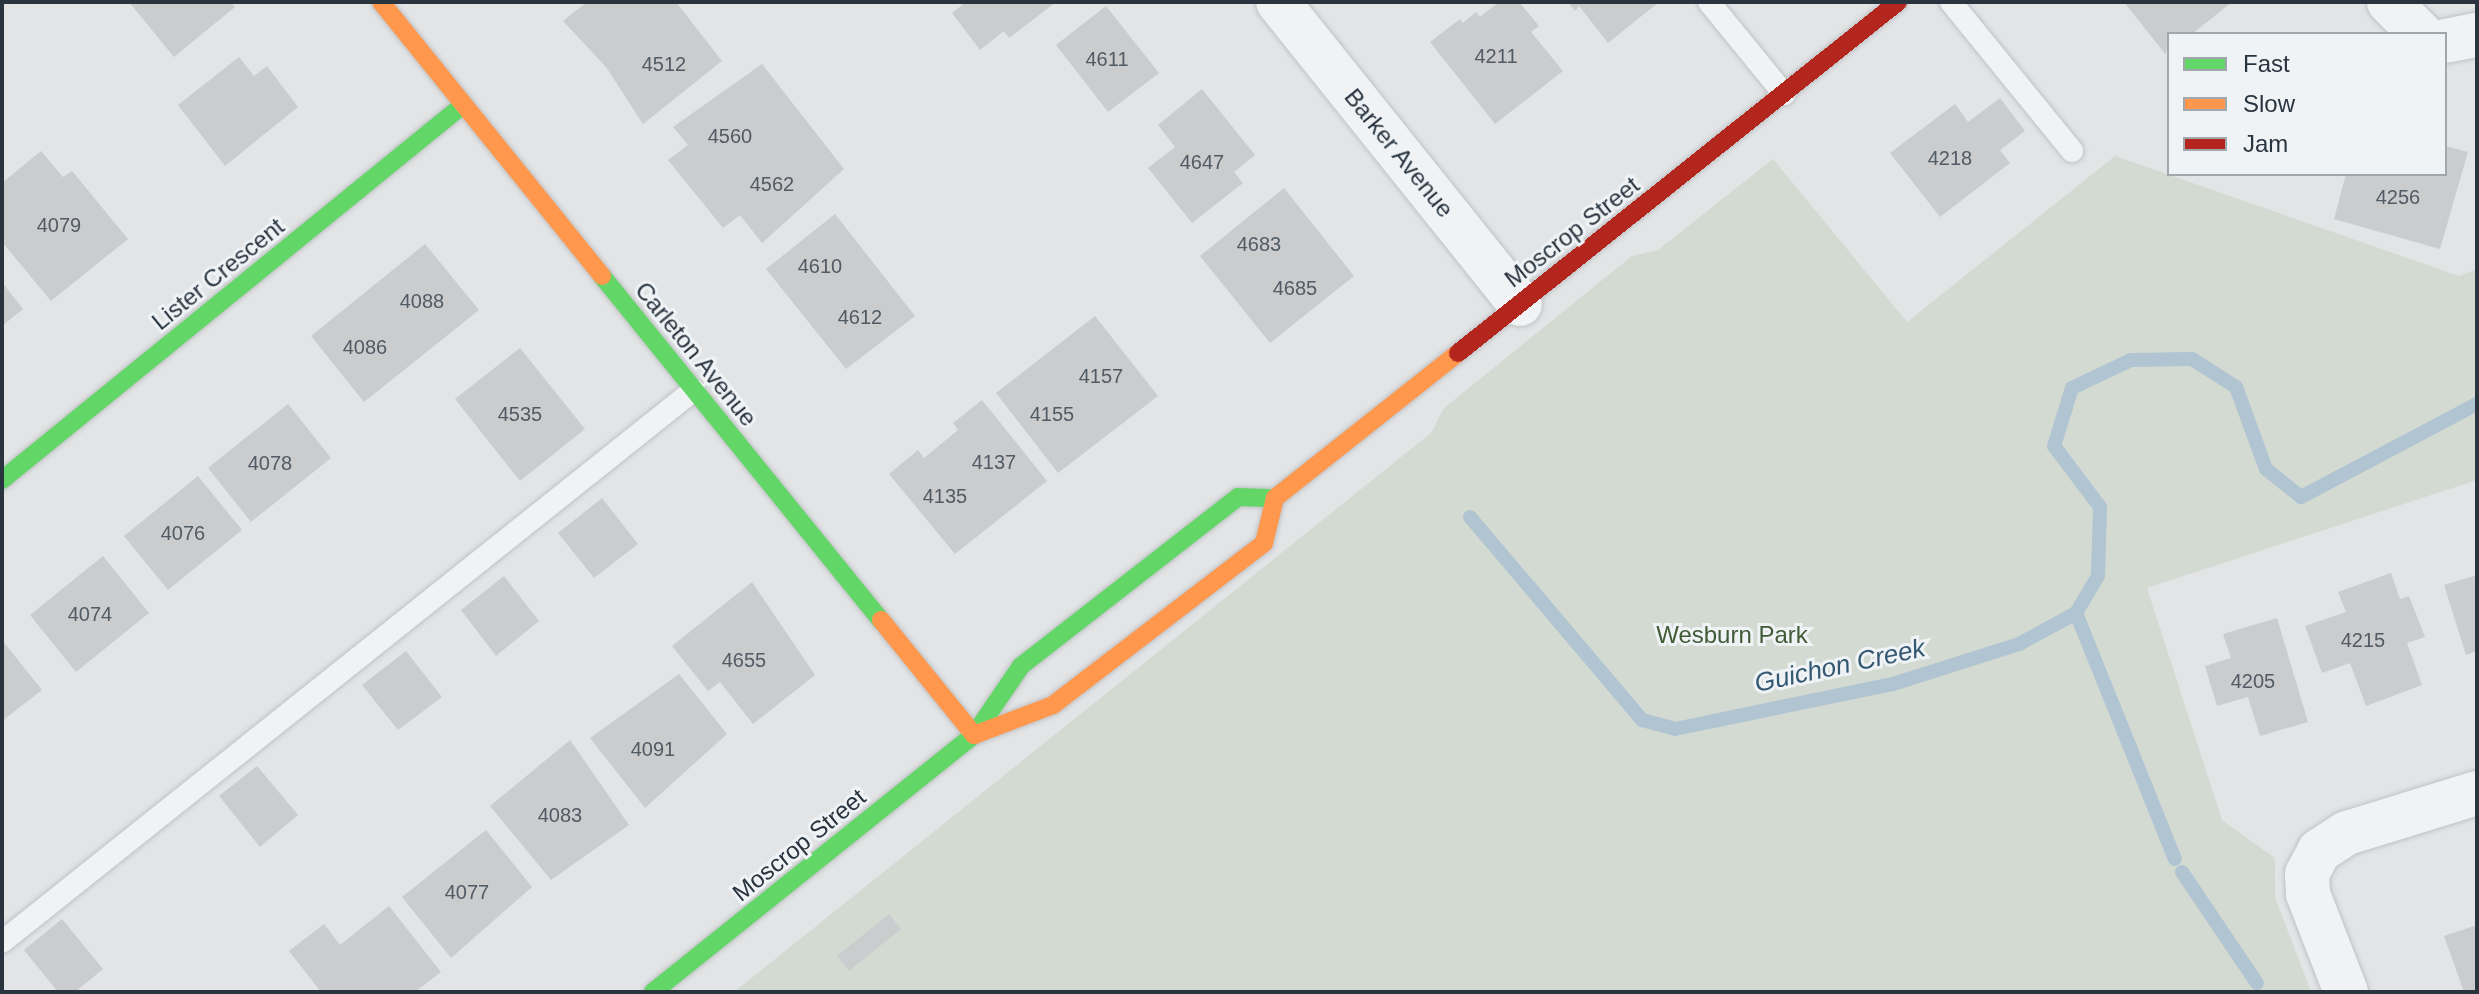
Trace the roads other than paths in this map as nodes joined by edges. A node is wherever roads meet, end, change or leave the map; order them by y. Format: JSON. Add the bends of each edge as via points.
{"nodes":[{"id":1,"x":381,"y":2,"type":"edge"},
{"id":2,"x":1278,"y":2,"type":"edge"},
{"id":3,"x":1709,"y":2,"type":"edge"},
{"id":4,"x":1898,"y":2,"type":"edge"},
{"id":5,"x":1951,"y":2,"type":"edge"},
{"id":6,"x":2389,"y":2,"type":"edge"},
{"id":7,"x":2419,"y":32,"type":"edge"},
{"id":8,"x":2477,"y":35,"type":"edge"},
{"id":9,"x":2447,"y":41,"type":"edge"},
{"id":10,"x":1784,"y":94,"type":"junction"},
{"id":11,"x":463,"y":105,"type":"junction"},
{"id":12,"x":2072,"y":151,"type":"dead end"},
{"id":13,"x":1520,"y":304,"type":"junction"},
{"id":14,"x":694,"y":390,"type":"junction"},
{"id":15,"x":2,"y":480,"type":"edge"},
{"id":16,"x":1275,"y":498,"type":"junction"},
{"id":17,"x":974,"y":735,"type":"junction"},
{"id":18,"x":2477,"y":793,"type":"edge"},
{"id":19,"x":2,"y":942,"type":"edge"},
{"id":20,"x":653,"y":992,"type":"edge"},
{"id":21,"x":2346,"y":992,"type":"edge"}],
"edges":[{"from":1,"to":11,"type":"street","name":"Carleton Avenue"},
{"from":2,"to":13,"type":"street","name":"Barker Avenue"},
{"from":3,"to":10,"type":"lane"},
{"from":4,"to":10,"type":"street","name":"Moscrop Street"},
{"from":5,"to":12,"type":"lane"},
{"from":6,"to":7,"type":"street"},
{"from":8,"to":9,"type":"street"},
{"from":10,"to":13,"type":"street","name":"Moscrop Street"},
{"from":11,"to":14,"type":"street","name":"Carleton Avenue"},
{"from":11,"to":15,"type":"street","name":"Lister Crescent"},
{"from":13,"to":16,"type":"street","name":"Moscrop Street"},
{"from":14,"to":17,"type":"street","name":"Carleton Avenue"},
{"from":14,"to":19,"type":"lane"},
{"from":16,"to":17,"type":"street","name":"Moscrop Street","via":[[1238,497],[1032,657]]},
{"from":16,"to":17,"type":"street","name":"Moscrop Street","via":[[1264,543],[1053,705]]},
{"from":17,"to":20,"type":"street","name":"Moscrop Street"},
{"from":18,"to":21,"type":"street","via":[[2347,833],[2311,864],[2308,894]]}]}
